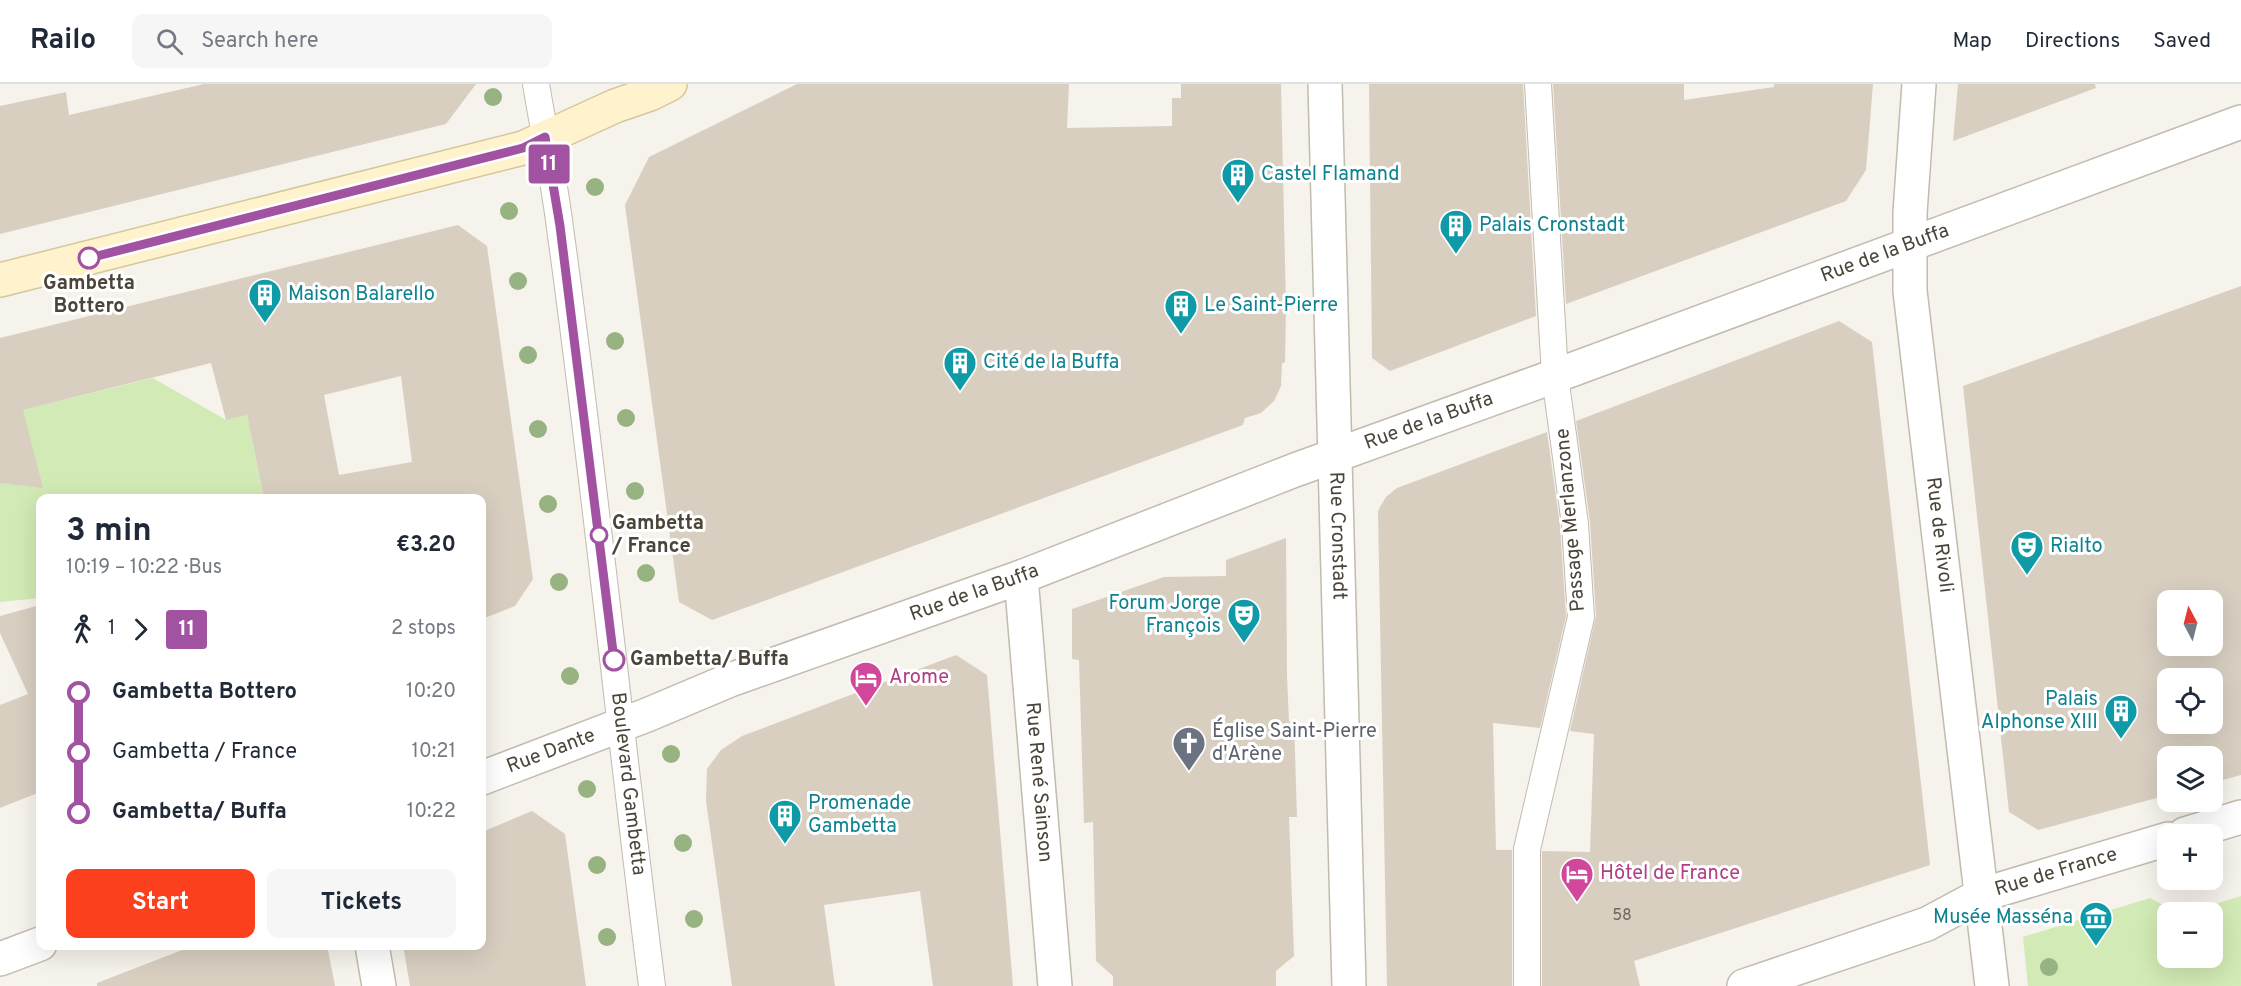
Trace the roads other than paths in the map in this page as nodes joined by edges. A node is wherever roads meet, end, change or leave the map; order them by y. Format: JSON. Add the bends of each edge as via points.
{"nodes":[{"id":1,"x":536,"y":84,"type":"edge"},
{"id":2,"x":670,"y":84,"type":"edge"},
{"id":3,"x":1325,"y":84,"type":"edge"},
{"id":4,"x":1538,"y":84,"type":"edge"},
{"id":5,"x":1919,"y":84,"type":"edge"},
{"id":6,"x":2241,"y":122,"type":"edge"},
{"id":7,"x":545,"y":137,"type":"junction"},
{"id":8,"x":1910,"y":244,"type":"junction"},
{"id":9,"x":0,"y":280,"type":"edge"},
{"id":10,"x":1555,"y":376,"type":"junction"},
{"id":11,"x":1336,"y":455,"type":"junction"},
{"id":12,"x":1021,"y":578,"type":"junction"},
{"id":13,"x":621,"y":725,"type":"junction"},
{"id":14,"x":486,"y":776,"type":"edge"},
{"id":15,"x":2241,"y":817,"type":"edge"},
{"id":16,"x":2218,"y":824,"type":"edge"},
{"id":17,"x":2157,"y":842,"type":"edge"},
{"id":18,"x":1981,"y":895,"type":"junction"},
{"id":19,"x":36,"y":946,"type":"edge"},
{"id":20,"x":373,"y":950,"type":"edge"},
{"id":21,"x":0,"y":959,"type":"edge"},
{"id":22,"x":379,"y":986,"type":"edge"},
{"id":23,"x":652,"y":986,"type":"edge"},
{"id":24,"x":1055,"y":986,"type":"edge"},
{"id":25,"x":1348,"y":986,"type":"edge"},
{"id":26,"x":1527,"y":986,"type":"edge"},
{"id":27,"x":1743,"y":986,"type":"edge"},
{"id":28,"x":1992,"y":986,"type":"edge"}],
"edges":[{"from":1,"to":7,"type":"lane","name":"Boulevard Gambetta"},
{"from":2,"to":7,"type":"main road"},
{"from":3,"to":11,"type":"street","name":"Rue Cronstadt"},
{"from":4,"to":10,"type":"lane","name":"Passage Merlanzone"},
{"from":5,"to":8,"type":"street","name":"Rue de Rivoli"},
{"from":6,"to":8,"type":"street","name":"Rue de la Buffa"},
{"from":7,"to":9,"type":"main road","via":[[523,148],[471,162]]},
{"from":7,"to":13,"type":"lane","name":"Boulevard Gambetta"},
{"from":8,"to":10,"type":"street","name":"Rue de la Buffa"},
{"from":8,"to":18,"type":"street","name":"Rue de Rivoli","via":[[1910,291]]},
{"from":10,"to":11,"type":"street","name":"Rue de la Buffa"},
{"from":10,"to":26,"type":"lane","name":"Passage Merlanzone","via":[[1575,524],[1581,617],[1527,849]]},
{"from":11,"to":12,"type":"street","name":"Rue de la Buffa"},
{"from":11,"to":25,"type":"street","name":"Rue Cronstadt"},
{"from":12,"to":13,"type":"street","name":"Rue de la Buffa","via":[[730,680]]},
{"from":12,"to":24,"type":"street","name":"Rue René Sainson"},
{"from":13,"to":14,"type":"street","name":"Rue Dante"},
{"from":13,"to":23,"type":"lane","name":"Boulevard Gambetta"},
{"from":15,"to":16,"type":"street"},
{"from":17,"to":18,"type":"street","name":"Rue de France"},
{"from":18,"to":27,"type":"street","name":"Rue de France","via":[[1927,924]]},
{"from":18,"to":28,"type":"street","name":"Rue de Rivoli"},
{"from":19,"to":21,"type":"street"},
{"from":20,"to":22,"type":"street"}]}
